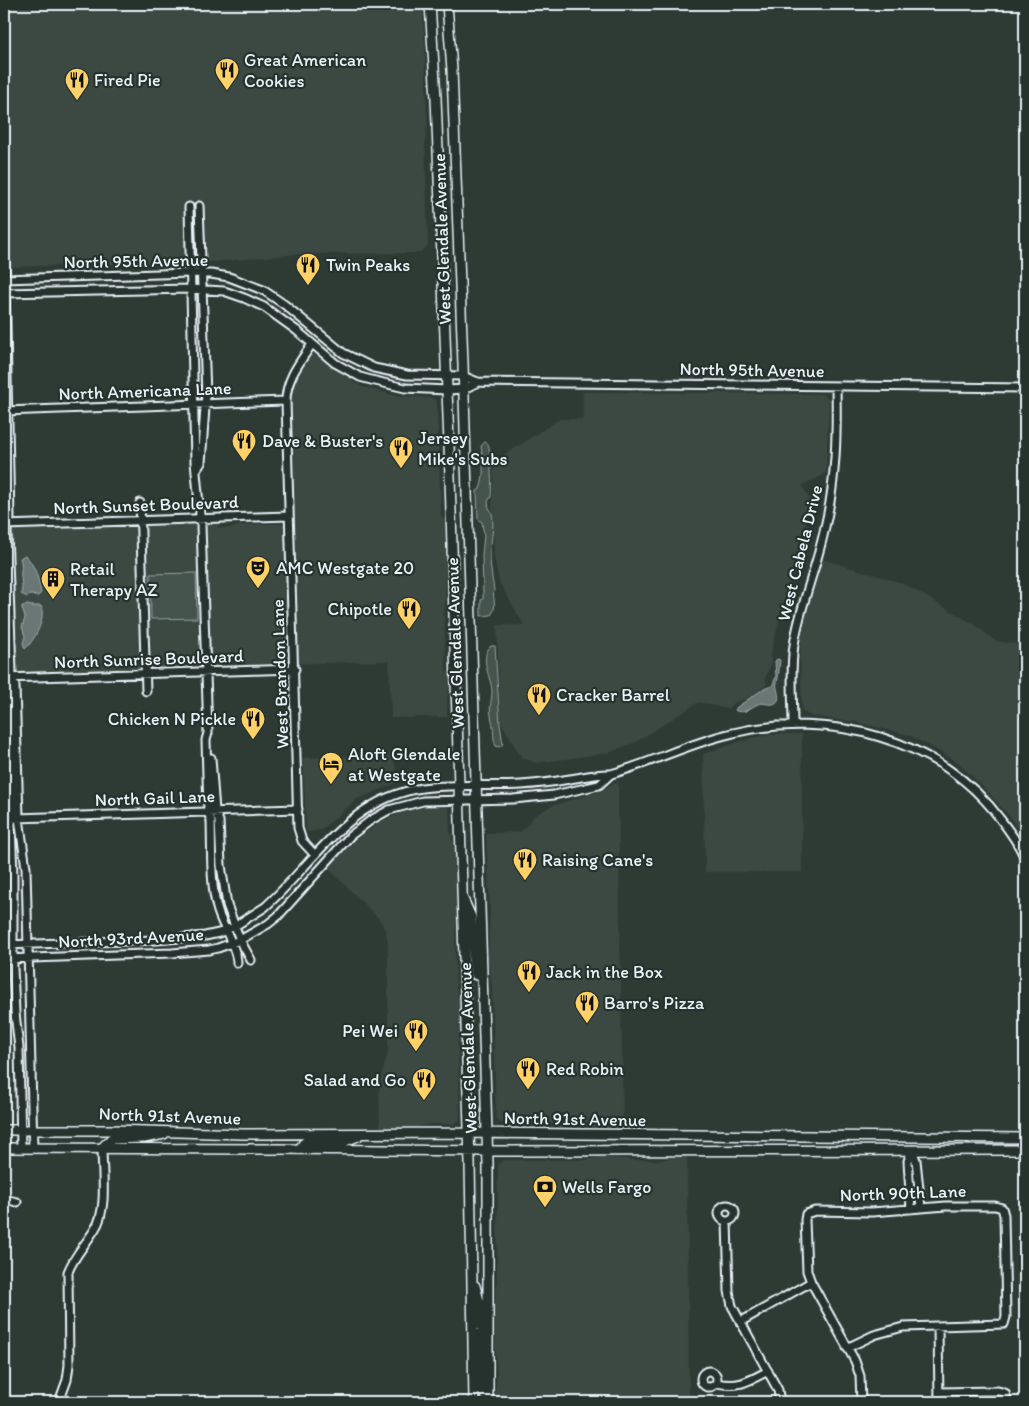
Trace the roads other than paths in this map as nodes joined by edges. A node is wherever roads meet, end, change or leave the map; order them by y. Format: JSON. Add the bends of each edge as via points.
{"nodes":[{"id":1,"x":430,"y":4,"type":"edge"},
{"id":2,"x":447,"y":4,"type":"edge"},
{"id":3,"x":199,"y":206,"type":"dead end"},
{"id":4,"x":189,"y":207,"type":"dead end"},
{"id":5,"x":4,"y":234,"type":"edge"},
{"id":6,"x":190,"y":273,"type":"junction"},
{"id":7,"x":202,"y":273,"type":"junction"},
{"id":8,"x":5,"y":279,"type":"edge"},
{"id":9,"x":190,"y":288,"type":"junction"},
{"id":10,"x":202,"y":289,"type":"junction"},
{"id":11,"x":5,"y":293,"type":"edge"},
{"id":12,"x":312,"y":344,"type":"junction"},
{"id":13,"x":446,"y":376,"type":"junction"},
{"id":14,"x":463,"y":376,"type":"junction"},
{"id":15,"x":478,"y":382,"type":"junction"},
{"id":16,"x":836,"y":387,"type":"junction"},
{"id":17,"x":1025,"y":388,"type":"edge"},
{"id":18,"x":464,"y":389,"type":"junction"},
{"id":19,"x":447,"y":390,"type":"junction"},
{"id":20,"x":286,"y":402,"type":"junction"},
{"id":21,"x":194,"y":404,"type":"junction"},
{"id":22,"x":204,"y":404,"type":"junction"},
{"id":23,"x":6,"y":410,"type":"edge"},
{"id":24,"x":197,"y":469,"type":"junction"},
{"id":25,"x":4,"y":503,"type":"edge"},
{"id":26,"x":140,"y":503,"type":"dead end"},
{"id":27,"x":289,"y":516,"type":"junction"},
{"id":28,"x":200,"y":519,"type":"junction"},
{"id":29,"x":141,"y":521,"type":"junction"},
{"id":30,"x":5,"y":525,"type":"edge"},
{"id":31,"x":295,"y":669,"type":"junction"},
{"id":32,"x":205,"y":672,"type":"junction"},
{"id":33,"x":146,"y":674,"type":"junction"},
{"id":34,"x":8,"y":678,"type":"edge"},
{"id":35,"x":146,"y":692,"type":"dead end"},
{"id":36,"x":792,"y":725,"type":"junction"},
{"id":37,"x":611,"y":774,"type":"junction"},
{"id":38,"x":476,"y":786,"type":"junction"},
{"id":39,"x":459,"y":787,"type":"junction"},
{"id":40,"x":460,"y":799,"type":"junction"},
{"id":41,"x":476,"y":800,"type":"junction"},
{"id":42,"x":298,"y":809,"type":"junction"},
{"id":43,"x":212,"y":812,"type":"junction"},
{"id":44,"x":16,"y":818,"type":"junction"},
{"id":45,"x":316,"y":855,"type":"junction"},
{"id":46,"x":1025,"y":859,"type":"edge"},
{"id":47,"x":462,"y":897,"type":"junction"},
{"id":48,"x":235,"y":926,"type":"junction"},
{"id":49,"x":225,"y":931,"type":"junction"},
{"id":50,"x":240,"y":940,"type":"junction"},
{"id":51,"x":4,"y":944,"type":"edge"},
{"id":52,"x":14,"y":944,"type":"junction"},
{"id":53,"x":28,"y":944,"type":"junction"},
{"id":54,"x":231,"y":944,"type":"junction"},
{"id":55,"x":28,"y":958,"type":"junction"},
{"id":56,"x":4,"y":959,"type":"edge"},
{"id":57,"x":14,"y":959,"type":"junction"},
{"id":58,"x":251,"y":960,"type":"dead end"},
{"id":59,"x":237,"y":963,"type":"dead end"},
{"id":60,"x":482,"y":975,"type":"junction"},
{"id":61,"x":4,"y":1130,"type":"edge"},
{"id":62,"x":21,"y":1130,"type":"junction"},
{"id":63,"x":33,"y":1130,"type":"junction"},
{"id":64,"x":174,"y":1132,"type":"junction"},
{"id":65,"x":469,"y":1133,"type":"junction"},
{"id":66,"x":365,"y":1134,"type":"junction"},
{"id":67,"x":486,"y":1134,"type":"junction"},
{"id":68,"x":670,"y":1136,"type":"junction"},
{"id":69,"x":951,"y":1138,"type":"junction"},
{"id":70,"x":1025,"y":1138,"type":"edge"},
{"id":71,"x":4,"y":1148,"type":"edge"},
{"id":72,"x":21,"y":1148,"type":"junction"},
{"id":73,"x":33,"y":1148,"type":"junction"},
{"id":74,"x":102,"y":1148,"type":"junction"},
{"id":75,"x":300,"y":1149,"type":"junction"},
{"id":76,"x":669,"y":1150,"type":"junction"},
{"id":77,"x":912,"y":1150,"type":"junction"},
{"id":78,"x":1025,"y":1150,"type":"edge"},
{"id":79,"x":470,"y":1151,"type":"junction"},
{"id":80,"x":487,"y":1152,"type":"junction"},
{"id":81,"x":4,"y":1199,"type":"edge"},
{"id":82,"x":16,"y":1202,"type":"dead end"},
{"id":83,"x":921,"y":1208,"type":"junction"},
{"id":84,"x":911,"y":1209,"type":"junction"},
{"id":85,"x":728,"y":1221,"type":"dead end"},
{"id":86,"x":472,"y":1277,"type":"junction"},
{"id":87,"x":811,"y":1282,"type":"junction"},
{"id":88,"x":740,"y":1322,"type":"junction"},
{"id":89,"x":938,"y":1326,"type":"junction"},
{"id":90,"x":473,"y":1334,"type":"junction"},
{"id":91,"x":488,"y":1335,"type":"junction"},
{"id":92,"x":847,"y":1348,"type":"junction"},
{"id":93,"x":768,"y":1372,"type":"junction"},
{"id":94,"x":717,"y":1383,"type":"dead end"},
{"id":95,"x":939,"y":1392,"type":"junction"},
{"id":96,"x":488,"y":1399,"type":"edge"},
{"id":97,"x":59,"y":1402,"type":"edge"},
{"id":98,"x":474,"y":1402,"type":"edge"},
{"id":99,"x":780,"y":1402,"type":"edge"},
{"id":100,"x":861,"y":1402,"type":"edge"},
{"id":101,"x":939,"y":1402,"type":"edge"},
{"id":102,"x":1008,"y":1402,"type":"edge"}],
"edges":[{"from":1,"to":13,"type":"main road","name":"West Glendale Avenue"},
{"from":2,"to":14,"type":"main road","name":"West Glendale Avenue"},
{"from":3,"to":7,"type":"street"},
{"from":4,"to":6,"type":"street"},
{"from":5,"to":8,"type":"street"},
{"from":6,"to":7,"type":"street","name":"North 95th Avenue"},
{"from":6,"to":8,"type":"street","name":"North 95th Avenue"},
{"from":6,"to":9,"type":"street"},
{"from":7,"to":10,"type":"street"},
{"from":7,"to":13,"type":"street","name":"North 95th Avenue","via":[[229,277],[263,290],[290,308],[343,353],[363,364],[394,374]]},
{"from":8,"to":11,"type":"street"},
{"from":9,"to":10,"type":"street","name":"North 95th Avenue"},
{"from":9,"to":11,"type":"street","name":"North 95th Avenue"},
{"from":9,"to":21,"type":"street"},
{"from":10,"to":12,"type":"street","name":"North 95th Avenue","via":[[224,291],[253,301]]},
{"from":10,"to":22,"type":"street"},
{"from":11,"to":23,"type":"street"},
{"from":12,"to":19,"type":"street","name":"North 95th Avenue","via":[[343,368],[371,380],[405,388]]},
{"from":12,"to":20,"type":"street","name":"West Brandon Lane","via":[[289,381]]},
{"from":13,"to":14,"type":"street","name":"North 95th Avenue"},
{"from":13,"to":19,"type":"main road","name":"West Glendale Avenue"},
{"from":14,"to":15,"type":"street","name":"North 95th Avenue"},
{"from":14,"to":18,"type":"main road","name":"West Glendale Avenue"},
{"from":15,"to":16,"type":"street","name":"North 95th Avenue"},
{"from":15,"to":18,"type":"street","name":"North 95th Avenue"},
{"from":16,"to":17,"type":"street","name":"North 95th Avenue"},
{"from":16,"to":36,"type":"street","name":"West Cabela Drive","via":[[833,486],[794,646]]},
{"from":18,"to":19,"type":"street","name":"North 95th Avenue"},
{"from":18,"to":38,"type":"main road","name":"West Glendale Avenue"},
{"from":19,"to":39,"type":"main road","name":"West Glendale Avenue"},
{"from":20,"to":22,"type":"street","name":"North Americana Lane"},
{"from":20,"to":27,"type":"street","name":"West Brandon Lane"},
{"from":21,"to":22,"type":"street","name":"North Americana Lane"},
{"from":21,"to":23,"type":"street","name":"North Americana Lane"},
{"from":21,"to":24,"type":"street"},
{"from":22,"to":24,"type":"street","via":[[201,462]]},
{"from":23,"to":30,"type":"street","via":[[10,519]]},
{"from":24,"to":28,"type":"street"},
{"from":25,"to":30,"type":"street"},
{"from":26,"to":29,"type":"street"},
{"from":27,"to":28,"type":"street","name":"North Sunset Boulevard"},
{"from":27,"to":31,"type":"street","name":"West Brandon Lane"},
{"from":28,"to":29,"type":"street","name":"North Sunset Boulevard"},
{"from":28,"to":32,"type":"street"},
{"from":29,"to":30,"type":"street","name":"North Sunset Boulevard"},
{"from":29,"to":33,"type":"street"},
{"from":30,"to":34,"type":"street"},
{"from":31,"to":32,"type":"street","name":"North Sunrise Boulevard"},
{"from":31,"to":42,"type":"street","name":"West Brandon Lane"},
{"from":32,"to":33,"type":"street","name":"North Sunrise Boulevard"},
{"from":32,"to":43,"type":"street"},
{"from":33,"to":34,"type":"street","name":"North Sunrise Boulevard"},
{"from":33,"to":35,"type":"street"},
{"from":34,"to":44,"type":"street"},
{"from":36,"to":37,"type":"street","via":[[731,733]]},
{"from":36,"to":46,"type":"street","via":[[845,729],[877,736],[940,763],[989,805]]},
{"from":37,"to":38,"type":"street","name":"North 93rd Avenue","via":[[599,773],[541,783]]},
{"from":37,"to":41,"type":"street","name":"North 93rd Avenue","via":[[599,785],[561,794]]},
{"from":38,"to":39,"type":"street","name":"North 93rd Avenue"},
{"from":38,"to":41,"type":"main road","name":"West Glendale Avenue"},
{"from":39,"to":40,"type":"main road","name":"West Glendale Avenue"},
{"from":39,"to":45,"type":"street","name":"North 93rd Avenue","via":[[423,788],[384,799],[351,818]]},
{"from":40,"to":41,"type":"street","name":"North 93rd Avenue"},
{"from":40,"to":47,"type":"main road","name":"West Glendale Avenue"},
{"from":40,"to":50,"type":"street","name":"North 93rd Avenue","via":[[404,805],[371,820],[350,836],[278,916]]},
{"from":41,"to":60,"type":"main road","name":"West Glendale Avenue"},
{"from":42,"to":43,"type":"street","name":"North Gail Lane"},
{"from":42,"to":45,"type":"street","name":"West Brandon Lane","via":[[300,837]]},
{"from":43,"to":44,"type":"street","name":"North Gail Lane"},
{"from":43,"to":48,"type":"street","via":[[219,821],[225,894]]},
{"from":43,"to":49,"type":"street","via":[[215,899]]},
{"from":44,"to":52,"type":"street","via":[[11,824]]},
{"from":44,"to":53,"type":"street","via":[[21,824],[26,868]]},
{"from":45,"to":48,"type":"street","name":"North 93rd Avenue","via":[[265,908]]},
{"from":47,"to":60,"type":"main road","via":[[471,917],[474,971],[476,975]]},
{"from":47,"to":65,"type":"main road","name":"West Glendale Avenue"},
{"from":48,"to":49,"type":"street","name":"North 93rd Avenue"},
{"from":48,"to":50,"type":"street"},
{"from":49,"to":53,"type":"street","name":"North 93rd Avenue","via":[[188,938]]},
{"from":49,"to":54,"type":"street"},
{"from":50,"to":54,"type":"street","name":"North 93rd Avenue"},
{"from":50,"to":58,"type":"street"},
{"from":51,"to":52,"type":"street","name":"North 93rd Avenue"},
{"from":52,"to":53,"type":"street","name":"North 93rd Avenue"},
{"from":52,"to":57,"type":"street"},
{"from":53,"to":55,"type":"street"},
{"from":54,"to":55,"type":"street","name":"North 93rd Avenue","via":[[181,952]]},
{"from":54,"to":59,"type":"street"},
{"from":55,"to":57,"type":"street","name":"North 93rd Avenue"},
{"from":55,"to":63,"type":"street"},
{"from":56,"to":57,"type":"street","name":"North 93rd Avenue"},
{"from":57,"to":62,"type":"street"},
{"from":60,"to":67,"type":"main road","name":"West Glendale Avenue"},
{"from":61,"to":62,"type":"main road","name":"North 91st Avenue"},
{"from":62,"to":63,"type":"main road","name":"North 91st Avenue"},
{"from":62,"to":72,"type":"street"},
{"from":63,"to":64,"type":"main road","name":"North 91st Avenue"},
{"from":63,"to":73,"type":"street"},
{"from":64,"to":66,"type":"main road","name":"North 91st Avenue"},
{"from":64,"to":74,"type":"main road","via":[[154,1137],[111,1139]]},
{"from":65,"to":66,"type":"main road","name":"North 91st Avenue"},
{"from":65,"to":67,"type":"main road","name":"North 91st Avenue"},
{"from":65,"to":79,"type":"main road","name":"West Glendale Avenue"},
{"from":66,"to":75,"type":"main road","via":[[345,1140],[306,1142]]},
{"from":67,"to":68,"type":"main road","name":"North 91st Avenue"},
{"from":67,"to":80,"type":"main road","name":"West Glendale Avenue"},
{"from":68,"to":69,"type":"main road","name":"North 91st Avenue"},
{"from":68,"to":76,"type":"main road"},
{"from":69,"to":70,"type":"main road","name":"North 91st Avenue"},
{"from":69,"to":77,"type":"main road","via":[[940,1144],[914,1144]]},
{"from":71,"to":72,"type":"main road","name":"North 91st Avenue"},
{"from":72,"to":73,"type":"main road","name":"North 91st Avenue"},
{"from":73,"to":74,"type":"main road","name":"North 91st Avenue"},
{"from":74,"to":75,"type":"main road","name":"North 91st Avenue"},
{"from":74,"to":97,"type":"street","via":[[100,1221],[68,1272],[69,1365]]},
{"from":75,"to":79,"type":"main road","name":"North 91st Avenue"},
{"from":76,"to":77,"type":"main road","name":"North 91st Avenue"},
{"from":76,"to":80,"type":"main road","name":"North 91st Avenue"},
{"from":77,"to":78,"type":"main road","name":"North 91st Avenue"},
{"from":77,"to":83,"type":"street"},
{"from":77,"to":84,"type":"street","via":[[908,1160]]},
{"from":79,"to":80,"type":"main road","name":"North 91st Avenue"},
{"from":79,"to":86,"type":"main road","name":"West Glendale Avenue"},
{"from":80,"to":91,"type":"main road","name":"West Glendale Avenue"},
{"from":81,"to":82,"type":"street"},
{"from":83,"to":84,"type":"street","name":"North 90th Lane"},
{"from":83,"to":89,"type":"street","name":"North 90th Lane","via":[[995,1206],[1002,1208],[1004,1215],[1004,1324]]},
{"from":84,"to":87,"type":"street","name":"North 90th Lane","via":[[815,1211],[806,1214],[807,1271]]},
{"from":85,"to":88,"type":"street","via":[[728,1291]]},
{"from":86,"to":90,"type":"main road","name":"West Glendale Avenue"},
{"from":86,"to":91,"type":"main road","via":[[479,1301],[480,1325]]},
{"from":87,"to":88,"type":"street"},
{"from":87,"to":92,"type":"street"},
{"from":88,"to":93,"type":"street"},
{"from":89,"to":92,"type":"street","via":[[903,1327],[874,1335]]},
{"from":89,"to":95,"type":"street"},
{"from":90,"to":96,"type":"main road","via":[[481,1338],[482,1391]]},
{"from":90,"to":98,"type":"main road","name":"West Glendale Avenue"},
{"from":91,"to":96,"type":"main road","name":"West Glendale Avenue"},
{"from":92,"to":100,"type":"street","via":[[860,1376]]},
{"from":93,"to":94,"type":"street","via":[[737,1385]]},
{"from":93,"to":99,"type":"street","via":[[778,1390]]},
{"from":95,"to":101,"type":"street"},
{"from":95,"to":102,"type":"street","via":[[998,1391],[1005,1393]]}]}
